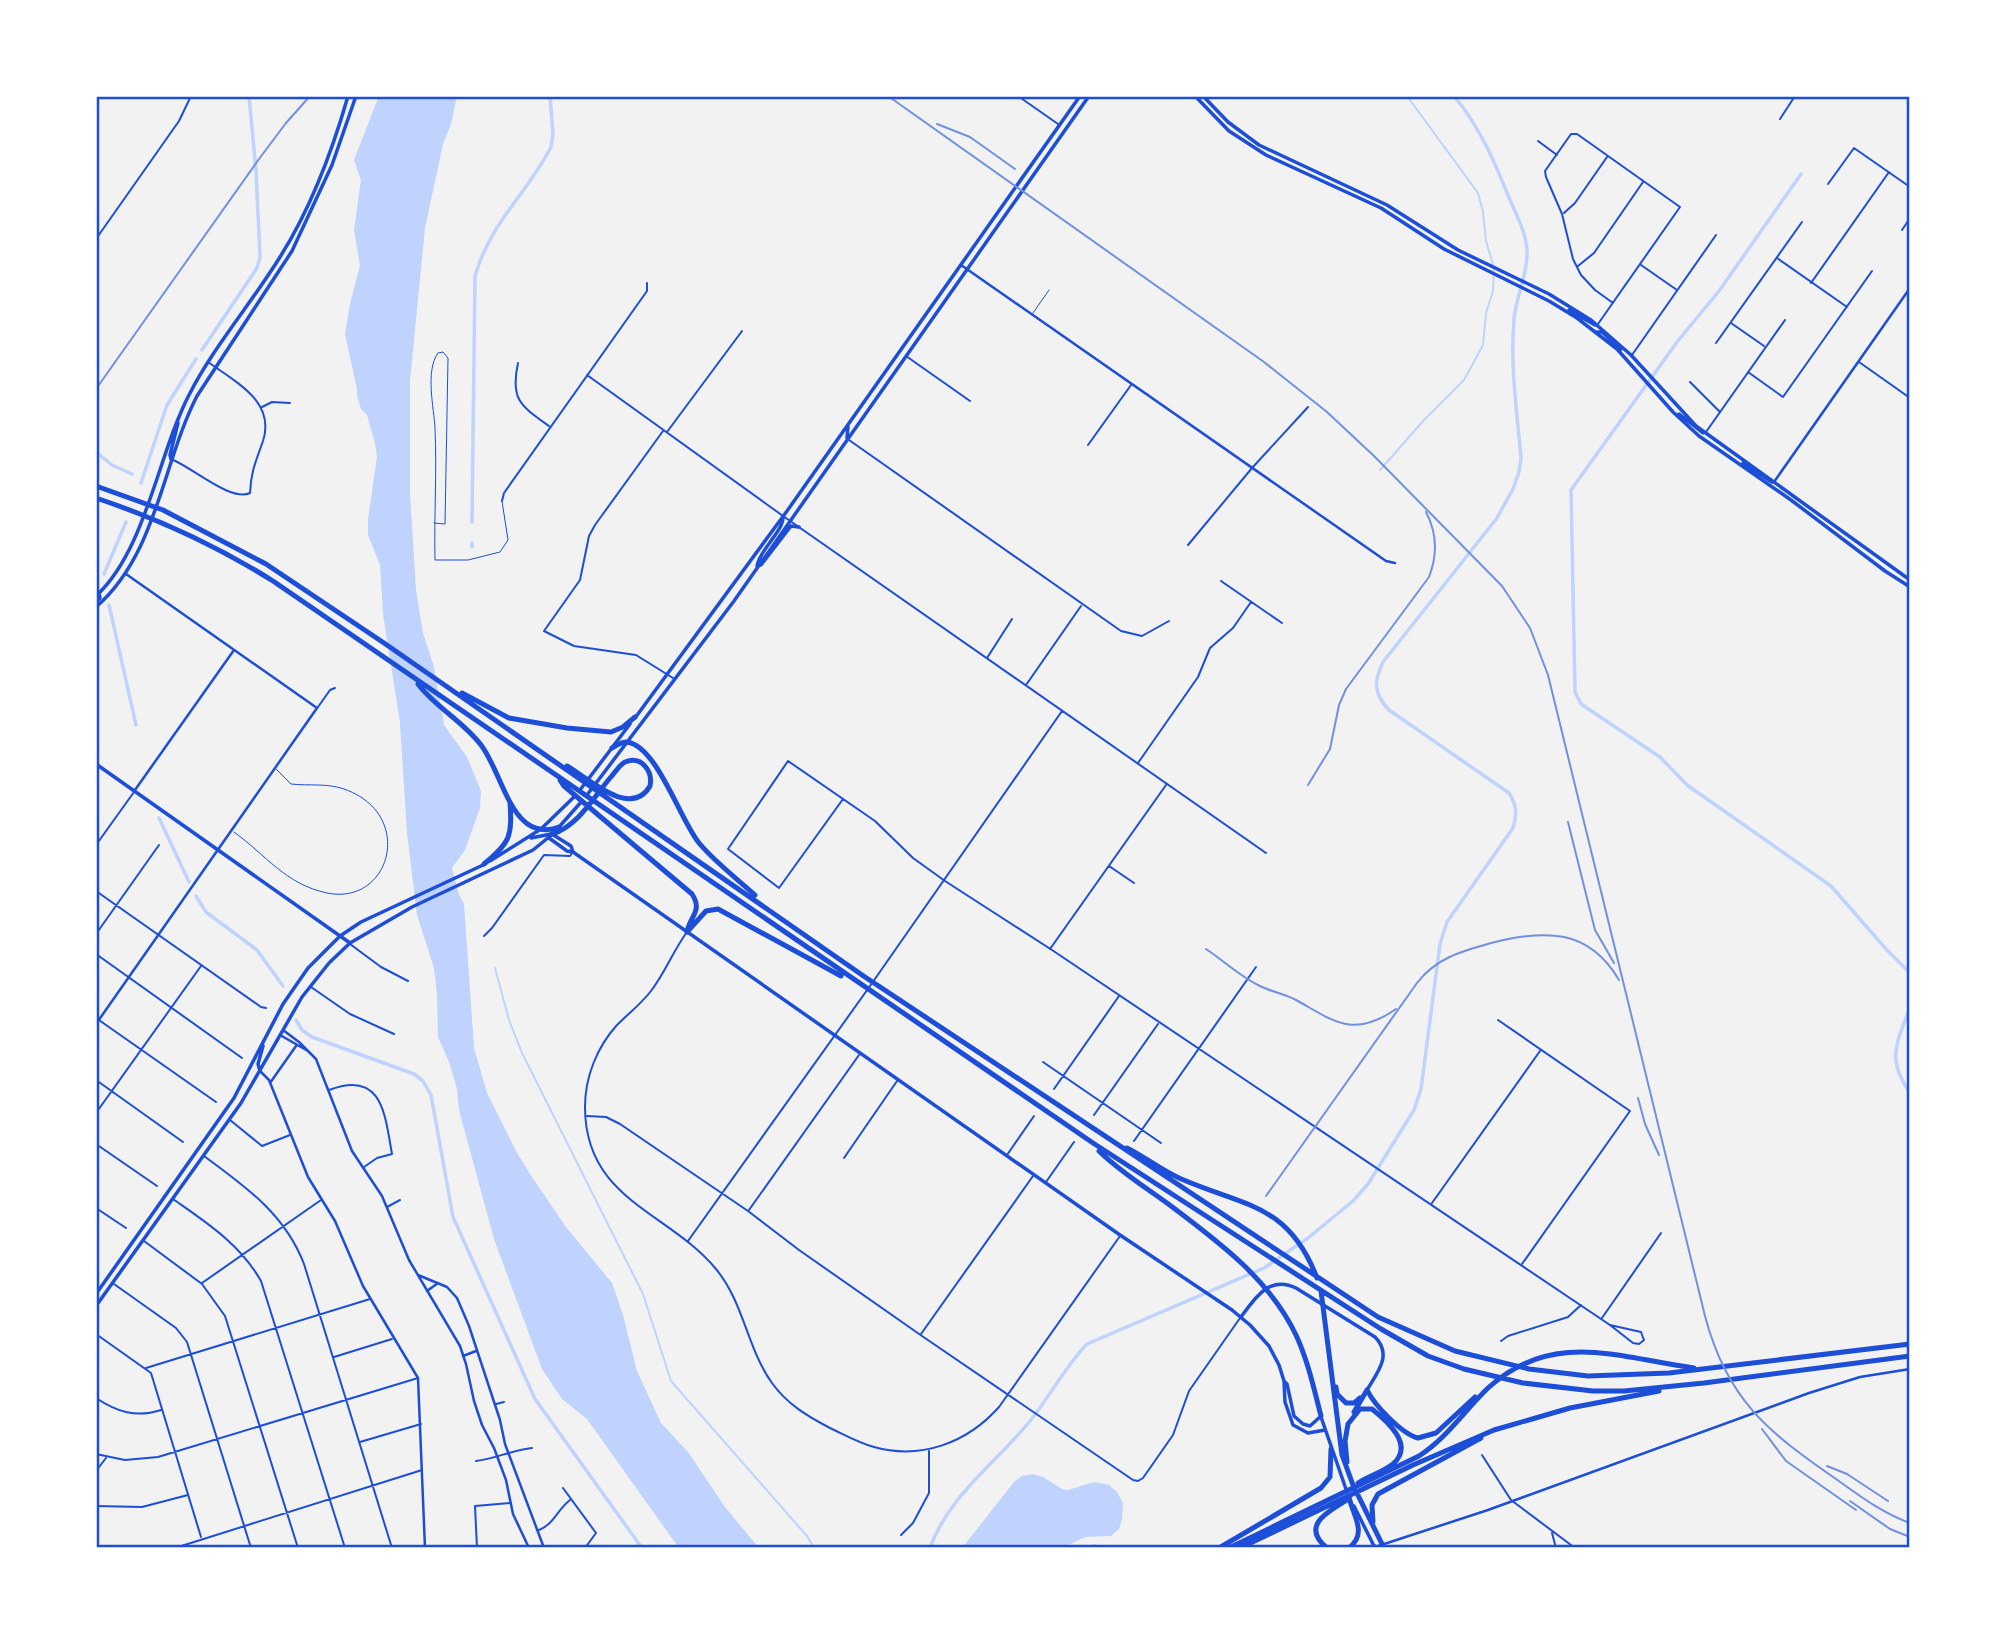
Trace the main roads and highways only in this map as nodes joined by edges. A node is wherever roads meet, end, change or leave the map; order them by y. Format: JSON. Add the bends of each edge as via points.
{"nodes":[{"id":1,"x":348,"y":96,"type":"edge"},
{"id":2,"x":356,"y":96,"type":"edge"},
{"id":3,"x":1080,"y":96,"type":"edge"},
{"id":4,"x":1089,"y":96,"type":"edge"},
{"id":5,"x":1195,"y":96,"type":"edge"},
{"id":6,"x":1203,"y":96,"type":"edge"},
{"id":7,"x":1268,"y":153,"type":"junction"},
{"id":8,"x":1565,"y":310,"type":"junction"},
{"id":9,"x":1597,"y":325,"type":"junction"},
{"id":10,"x":1597,"y":332,"type":"junction"},
{"id":11,"x":1631,"y":355,"type":"junction"},
{"id":12,"x":1649,"y":379,"type":"junction"},
{"id":13,"x":1654,"y":385,"type":"junction"},
{"id":14,"x":1671,"y":409,"type":"junction"},
{"id":15,"x":178,"y":417,"type":"junction"},
{"id":16,"x":848,"y":426,"type":"junction"},
{"id":17,"x":1705,"y":433,"type":"junction"},
{"id":18,"x":847,"y":438,"type":"junction"},
{"id":19,"x":1731,"y":458,"type":"junction"},
{"id":20,"x":172,"y":460,"type":"junction"},
{"id":21,"x":1774,"y":482,"type":"junction"},
{"id":22,"x":96,"y":486,"type":"edge"},
{"id":23,"x":96,"y":498,"type":"edge"},
{"id":24,"x":783,"y":516,"type":"junction"},
{"id":25,"x":799,"y":527,"type":"road end"},
{"id":26,"x":756,"y":568,"type":"junction"},
{"id":27,"x":1910,"y":580,"type":"edge"},
{"id":28,"x":1910,"y":587,"type":"edge"},
{"id":29,"x":97,"y":594,"type":"edge"},
{"id":30,"x":96,"y":604,"type":"edge"},
{"id":31,"x":414,"y":679,"type":"junction"},
{"id":32,"x":446,"y":686,"type":"junction"},
{"id":33,"x":1910,"y":694,"type":"edge"},
{"id":34,"x":635,"y":718,"type":"junction"},
{"id":35,"x":1910,"y":727,"type":"edge"},
{"id":36,"x":628,"y":743,"type":"junction"},
{"id":37,"x":612,"y":748,"type":"junction"},
{"id":38,"x":96,"y":764,"type":"edge"},
{"id":39,"x":565,"y":784,"type":"junction"},
{"id":40,"x":606,"y":794,"type":"junction"},
{"id":41,"x":510,"y":802,"type":"junction"},
{"id":42,"x":552,"y":819,"type":"junction"},
{"id":43,"x":559,"y":827,"type":"joint"},
{"id":44,"x":541,"y":829,"type":"junction"},
{"id":45,"x":550,"y":834,"type":"junction"},
{"id":46,"x":526,"y":840,"type":"junction"},
{"id":47,"x":484,"y":864,"type":"junction"},
{"id":48,"x":776,"y":913,"type":"junction"},
{"id":49,"x":687,"y":932,"type":"junction"},
{"id":50,"x":340,"y":936,"type":"junction"},
{"id":51,"x":349,"y":943,"type":"junction"},
{"id":52,"x":859,"y":985,"type":"junction"},
{"id":53,"x":263,"y":1044,"type":"junction"},
{"id":54,"x":260,"y":1071,"type":"junction"},
{"id":55,"x":1100,"y":1133,"type":"junction"},
{"id":56,"x":1093,"y":1143,"type":"junction"},
{"id":57,"x":96,"y":1294,"type":"edge"},
{"id":58,"x":96,"y":1306,"type":"edge"},
{"id":59,"x":1241,"y":1317,"type":"junction"},
{"id":60,"x":1910,"y":1344,"type":"edge"},
{"id":61,"x":1910,"y":1356,"type":"edge"},
{"id":62,"x":1329,"y":1358,"type":"junction"},
{"id":63,"x":1701,"y":1368,"type":"junction"},
{"id":64,"x":1284,"y":1381,"type":"junction"},
{"id":65,"x":1704,"y":1383,"type":"junction"},
{"id":66,"x":1493,"y":1384,"type":"junction"},
{"id":67,"x":1367,"y":1390,"type":"junction"},
{"id":68,"x":1321,"y":1416,"type":"junction"},
{"id":69,"x":1348,"y":1424,"type":"junction"},
{"id":70,"x":1325,"y":1430,"type":"junction"},
{"id":71,"x":1494,"y":1430,"type":"junction"},
{"id":72,"x":1332,"y":1449,"type":"junction"},
{"id":73,"x":1348,"y":1473,"type":"junction"},
{"id":74,"x":1363,"y":1486,"type":"junction"},
{"id":75,"x":1342,"y":1498,"type":"junction"},
{"id":76,"x":1373,"y":1525,"type":"junction"},
{"id":77,"x":1383,"y":1546,"type":"edge"},
{"id":78,"x":1219,"y":1548,"type":"edge"},
{"id":79,"x":1229,"y":1548,"type":"edge"},
{"id":80,"x":1240,"y":1548,"type":"edge"},
{"id":81,"x":1327,"y":1548,"type":"edge"},
{"id":82,"x":1349,"y":1548,"type":"edge"},
{"id":83,"x":1375,"y":1548,"type":"edge"}],
"edges":[{"from":1,"to":15,"type":"main road","via":[[326,163],[286,248],[208,362]]},
{"from":2,"to":20,"type":"main road","via":[[332,165],[292,251],[190,408]]},
{"from":3,"to":16,"type":"main road"},
{"from":4,"to":18,"type":"main road"},
{"from":5,"to":7,"type":"main road","via":[[1229,131]]},
{"from":6,"to":7,"type":"main road"},
{"from":7,"to":8,"type":"main road","via":[[1381,208],[1444,249]]},
{"from":7,"to":9,"type":"main road","via":[[1387,205],[1458,250],[1559,299]]},
{"from":8,"to":9,"type":"main road"},
{"from":8,"to":10,"type":"main road"},
{"from":9,"to":11,"type":"main road"},
{"from":10,"to":11,"type":"main road"},
{"from":10,"to":12,"type":"main road"},
{"from":11,"to":12,"type":"main road"},
{"from":12,"to":13,"type":"main road"},
{"from":13,"to":14,"type":"main road"},
{"from":13,"to":17,"type":"main road"},
{"from":14,"to":17,"type":"main road"},
{"from":14,"to":19,"type":"main road"},
{"from":15,"to":20,"type":"main road"},
{"from":15,"to":29,"type":"main road","via":[[133,541],[118,570]]},
{"from":16,"to":18,"type":"main road"},
{"from":16,"to":24,"type":"main road"},
{"from":17,"to":21,"type":"main road"},
{"from":18,"to":26,"type":"main road"},
{"from":19,"to":21,"type":"main road"},
{"from":19,"to":28,"type":"main road"},
{"from":20,"to":30,"type":"main road","via":[[126,574]]},
{"from":21,"to":27,"type":"main road"},
{"from":22,"to":32,"type":"highway","via":[[163,510],[245,551]]},
{"from":23,"to":31,"type":"highway","via":[[212,545]]},
{"from":24,"to":26,"type":"main road"},
{"from":24,"to":34,"type":"main road"},
{"from":25,"to":26,"type":"main road","via":[[791,526]]},
{"from":26,"to":36,"type":"main road"},
{"from":29,"to":30,"type":"main road"},
{"from":31,"to":39,"type":"highway"},
{"from":31,"to":41,"type":"highway","via":[[484,748]]},
{"from":32,"to":34,"type":"highway","via":[[517,720],[606,732]]},
{"from":32,"to":40,"type":"highway"},
{"from":33,"to":35,"type":"main road"},
{"from":34,"to":37,"type":"main road"},
{"from":36,"to":37,"type":"highway"},
{"from":36,"to":43,"type":"main road"},
{"from":36,"to":48,"type":"highway","via":[[651,758],[699,843]]},
{"from":37,"to":42,"type":"main road"},
{"from":38,"to":50,"type":"main road"},
{"from":39,"to":49,"type":"highway","via":[[695,897],[697,910]]},
{"from":39,"to":52,"type":"highway"},
{"from":40,"to":45,"type":"highway","via":[[640,798],[650,786],[650,771],[636,761],[622,764],[569,826]]},
{"from":40,"to":48,"type":"highway"},
{"from":41,"to":44,"type":"highway","via":[[524,821]]},
{"from":41,"to":47,"type":"highway","via":[[508,839]]},
{"from":42,"to":44,"type":"main road"},
{"from":42,"to":45,"type":"main road"},
{"from":43,"to":45,"type":"highway"},
{"from":44,"to":45,"type":"highway"},
{"from":44,"to":46,"type":"main road"},
{"from":45,"to":46,"type":"main road"},
{"from":45,"to":49,"type":"main road"},
{"from":45,"to":51,"type":"main road","via":[[533,850],[412,907]]},
{"from":46,"to":47,"type":"main road"},
{"from":47,"to":50,"type":"main road"},
{"from":48,"to":55,"type":"highway"},
{"from":49,"to":52,"type":"highway","via":[[706,911],[720,910]]},
{"from":49,"to":59,"type":"main road"},
{"from":50,"to":51,"type":"main road"},
{"from":50,"to":53,"type":"main road","via":[[297,981]]},
{"from":51,"to":54,"type":"main road","via":[[310,986]]},
{"from":52,"to":56,"type":"highway"},
{"from":53,"to":54,"type":"main road"},
{"from":53,"to":57,"type":"main road","via":[[234,1098]]},
{"from":54,"to":58,"type":"main road"},
{"from":55,"to":62,"type":"highway","via":[[1175,1176],[1252,1204],[1288,1230],[1304,1251],[1321,1289]]},
{"from":55,"to":63,"type":"highway","via":[[1360,1308],[1426,1340],[1550,1372],[1649,1375]]},
{"from":56,"to":65,"type":"highway","via":[[1429,1356],[1489,1376],[1546,1387],[1624,1391]]},
{"from":56,"to":68,"type":"highway","via":[[1241,1262],[1272,1296],[1299,1342]]},
{"from":59,"to":64,"type":"main road","via":[[1269,1346]]},
{"from":59,"to":67,"type":"main road","via":[[1258,1293],[1272,1285],[1296,1287],[1381,1344],[1383,1361]]},
{"from":60,"to":63,"type":"highway"},
{"from":61,"to":65,"type":"highway"},
{"from":62,"to":67,"type":"highway","via":[[1341,1399],[1353,1403]]},
{"from":62,"to":73,"type":"highway","via":[[1336,1424]]},
{"from":63,"to":66,"type":"highway","via":[[1597,1351],[1564,1352],[1533,1360]]},
{"from":64,"to":68,"type":"main road","via":[[1299,1422],[1310,1426]]},
{"from":64,"to":70,"type":"main road","via":[[1284,1402],[1293,1425],[1308,1433]]},
{"from":65,"to":71,"type":"highway","via":[[1570,1408]]},
{"from":66,"to":67,"type":"highway","via":[[1436,1433],[1422,1438],[1405,1433]]},
{"from":66,"to":74,"type":"highway","via":[[1431,1448]]},
{"from":67,"to":69,"type":"highway"},
{"from":68,"to":70,"type":"main road"},
{"from":69,"to":73,"type":"highway"},
{"from":69,"to":74,"type":"highway","via":[[1360,1409],[1372,1409],[1395,1431],[1401,1444],[1394,1463]]},
{"from":70,"to":72,"type":"main road"},
{"from":71,"to":74,"type":"highway"},
{"from":71,"to":76,"type":"highway","via":[[1376,1496]]},
{"from":72,"to":75,"type":"main road"},
{"from":72,"to":78,"type":"highway","via":[[1330,1476],[1321,1488]]},
{"from":73,"to":76,"type":"highway"},
{"from":74,"to":75,"type":"highway"},
{"from":74,"to":75,"type":"highway"},
{"from":75,"to":79,"type":"highway"},
{"from":75,"to":80,"type":"highway"},
{"from":75,"to":81,"type":"highway","via":[[1318,1522],[1318,1536]]},
{"from":75,"to":82,"type":"highway","via":[[1359,1529]]},
{"from":75,"to":83,"type":"main road"},
{"from":76,"to":77,"type":"highway"}]}
